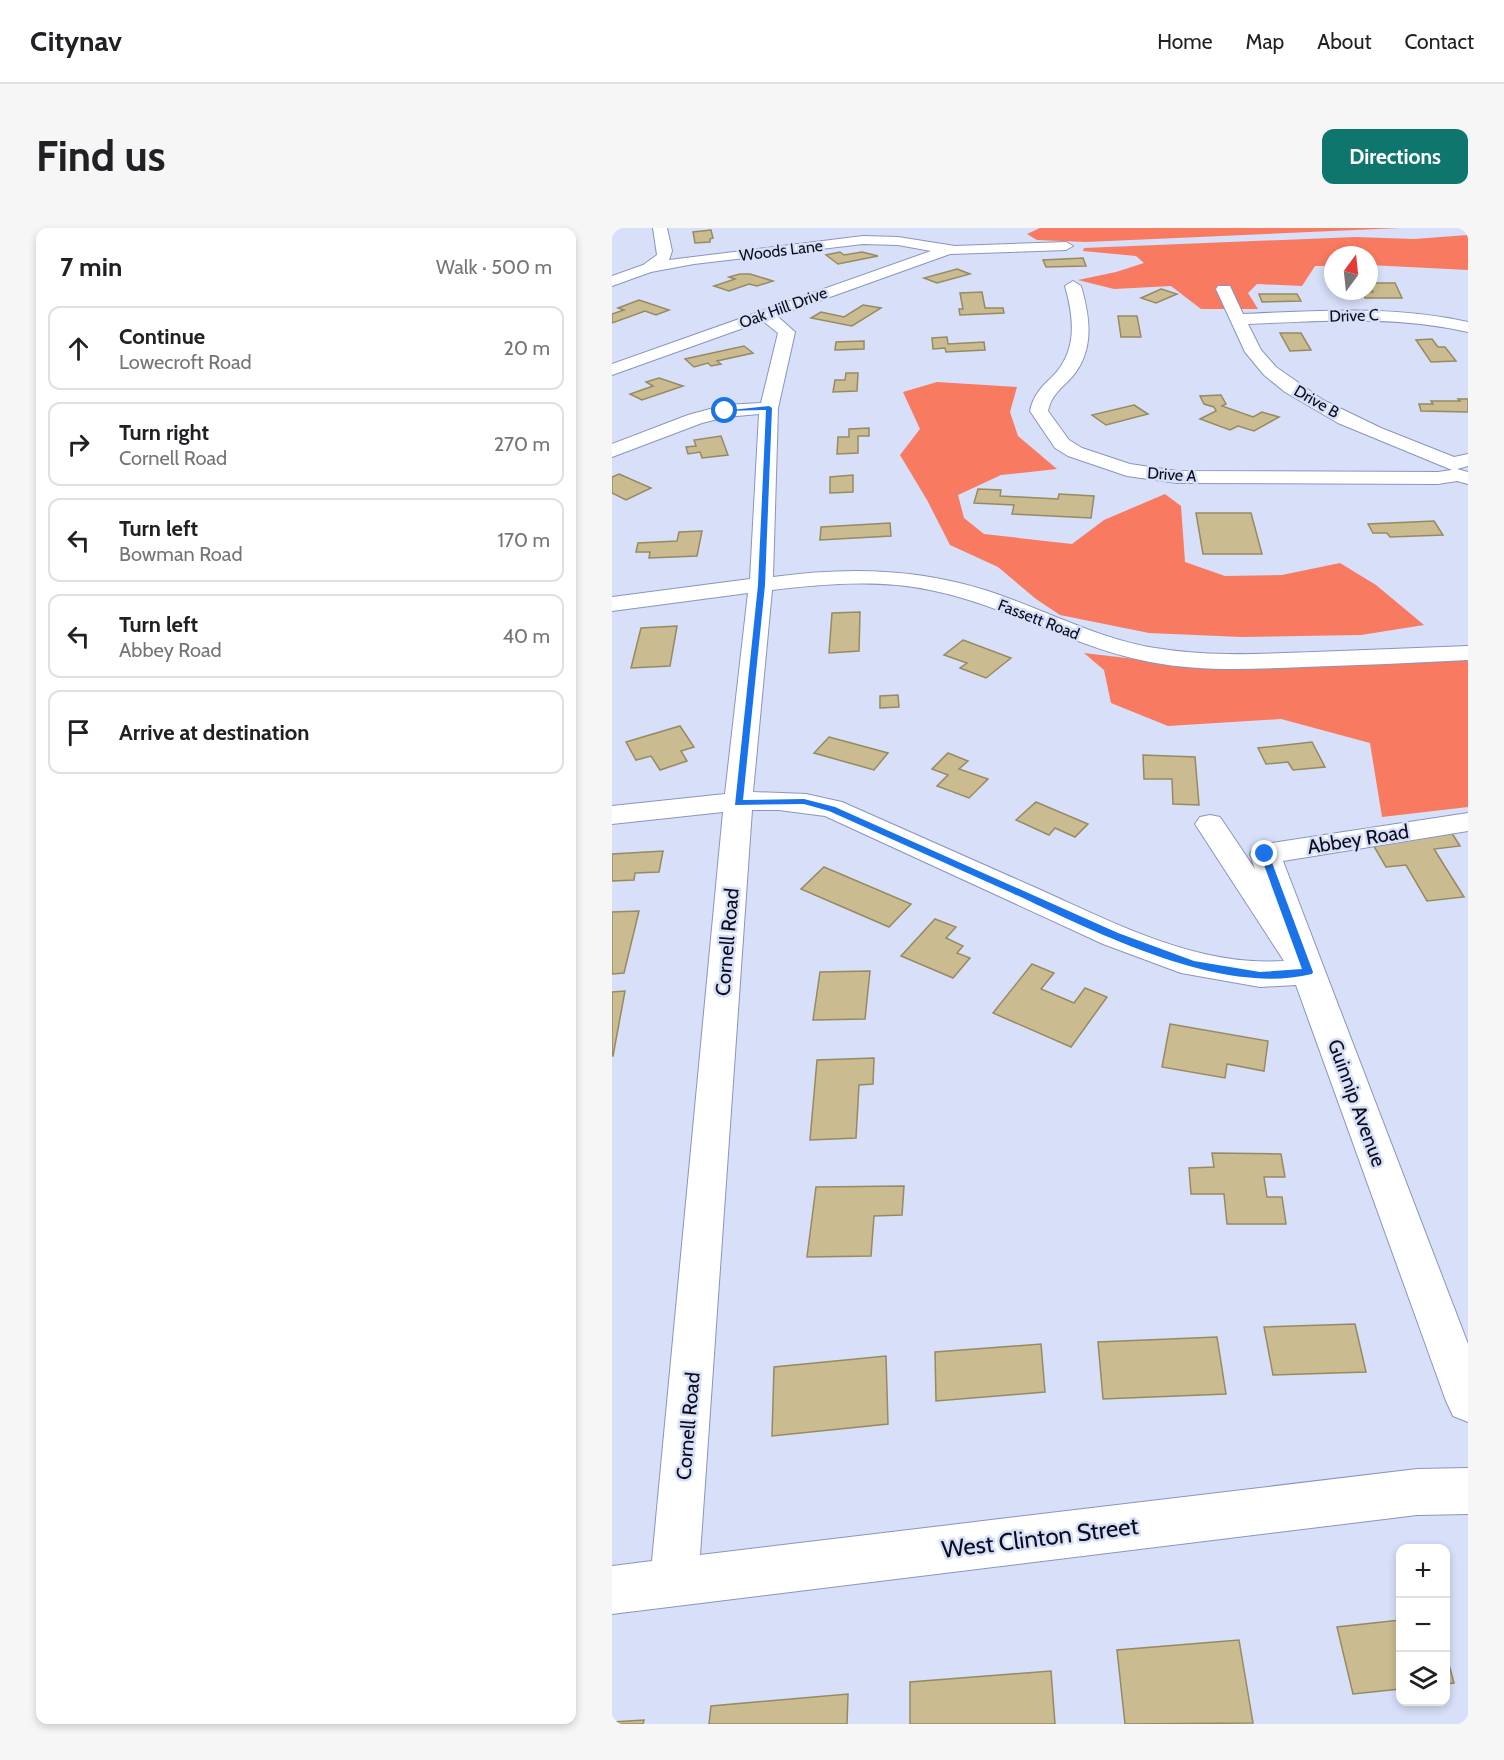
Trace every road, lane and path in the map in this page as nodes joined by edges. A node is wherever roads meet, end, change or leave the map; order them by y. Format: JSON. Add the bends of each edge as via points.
{"nodes":[{"id":1,"x":660,"y":228,"type":"edge"},
{"id":2,"x":782,"y":232,"type":"dead end"},
{"id":3,"x":1066,"y":246,"type":"dead end"},
{"id":4,"x":796,"y":248,"type":"junction"},
{"id":5,"x":955,"y":250,"type":"junction"},
{"id":6,"x":648,"y":268,"type":"junction"},
{"id":7,"x":612,"y":281,"type":"edge"},
{"id":8,"x":1073,"y":286,"type":"dead end"},
{"id":9,"x":1224,"y":289,"type":"dead end"},
{"id":10,"x":764,"y":314,"type":"junction"},
{"id":11,"x":1239,"y":319,"type":"junction"},
{"id":12,"x":1468,"y":327,"type":"edge"},
{"id":13,"x":612,"y":369,"type":"edge"},
{"id":14,"x":769,"y":408,"type":"junction"},
{"id":15,"x":612,"y":451,"type":"edge"},
{"id":16,"x":1462,"y":469,"type":"edge"},
{"id":17,"x":761,"y":585,"type":"junction"},
{"id":18,"x":612,"y":604,"type":"edge"},
{"id":19,"x":1468,"y":653,"type":"edge"},
{"id":20,"x":738,"y":803,"type":"junction"},
{"id":21,"x":612,"y":815,"type":"edge"},
{"id":22,"x":1468,"y":822,"type":"edge"},
{"id":23,"x":1210,"y":824,"type":"dead end"},
{"id":24,"x":1308,"y":972,"type":"junction"},
{"id":25,"x":1468,"y":1401,"type":"edge"},
{"id":26,"x":1468,"y":1491,"type":"edge"},
{"id":27,"x":675,"y":1583,"type":"junction"},
{"id":28,"x":612,"y":1590,"type":"edge"}],
"edges":[{"from":1,"to":6,"type":"street","via":[[664,257]]},
{"from":2,"to":4,"type":"street"},
{"from":3,"to":5,"type":"street","name":"Woods Lane","via":[[996,242]]},
{"from":4,"to":5,"type":"street","name":"Woods Lane","via":[[863,240]]},
{"from":4,"to":6,"type":"street","name":"Woods Lane"},
{"from":5,"to":10,"type":"street","name":"Oak Hill Drive","via":[[939,251]]},
{"from":6,"to":7,"type":"street","name":"Woods Lane"},
{"from":8,"to":16,"type":"street","name":"Drive A","via":[[1082,333],[1080,351],[1066,373],[1048,388],[1039,411],[1062,444],[1075,452],[1127,470],[1178,477],[1438,478]]},
{"from":9,"to":11,"type":"street","name":"Drive B"},
{"from":10,"to":13,"type":"street","name":"Oak Hill Drive"},
{"from":10,"to":14,"type":"street","name":"Cornell Road","via":[[787,332]]},
{"from":11,"to":12,"type":"street","name":"Drive C","via":[[1395,314]]},
{"from":11,"to":16,"type":"street","name":"Drive B","via":[[1254,352],[1294,389],[1359,424]]},
{"from":14,"to":15,"type":"street","via":[[725,411],[695,419]]},
{"from":14,"to":17,"type":"street","name":"Cornell Road"},
{"from":17,"to":18,"type":"street","name":"Fassett Road"},
{"from":17,"to":19,"type":"street","name":"Fassett Road","via":[[823,577],[878,577],[931,583],[979,596],[1088,638],[1151,655],[1216,663]]},
{"from":17,"to":20,"type":"street","name":"Cornell Road"},
{"from":20,"to":21,"type":"street"},
{"from":20,"to":24,"type":"street","via":[[804,802],[832,808],[1114,936],[1193,965],[1260,975]]},
{"from":20,"to":27,"type":"street","name":"Cornell Road"},
{"from":22,"to":24,"type":"street","name":"Abbey Road","via":[[1265,854]]},
{"from":23,"to":24,"type":"street","name":"Guinnip Avenue"},
{"from":24,"to":25,"type":"street","name":"Guinnip Avenue"},
{"from":26,"to":27,"type":"street","name":"West Clinton Street","via":[[1405,1494]]},
{"from":27,"to":28,"type":"street","name":"West Clinton Street"}]}
